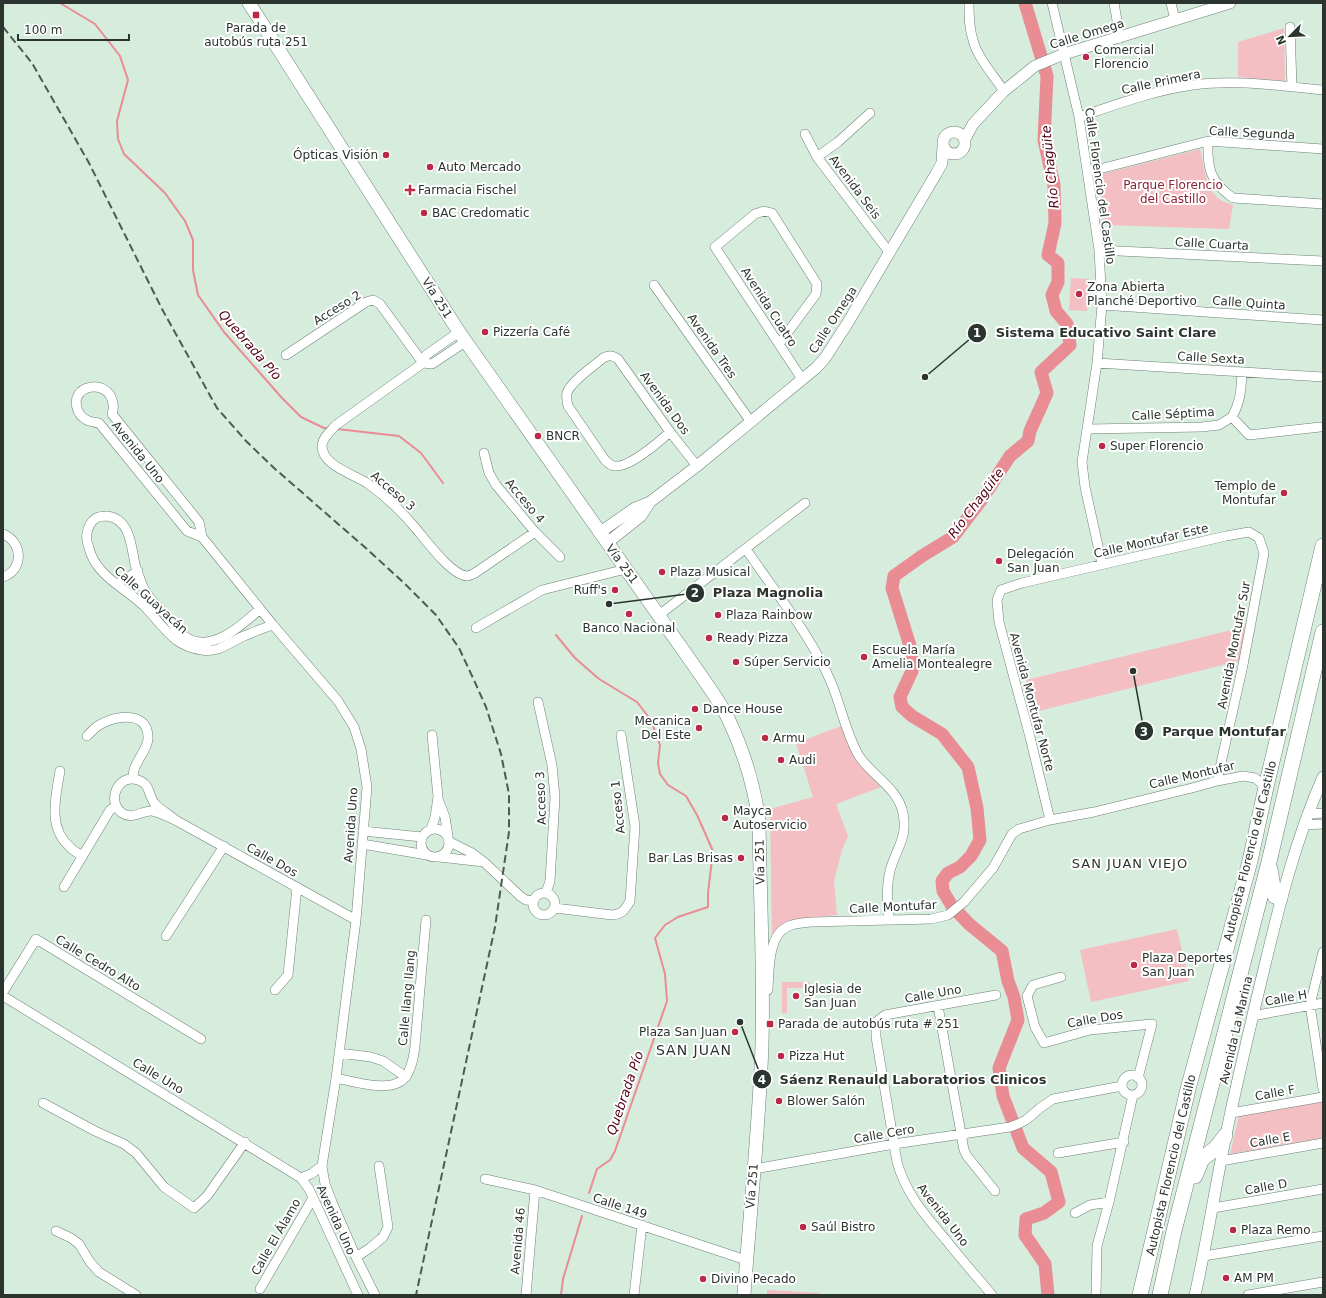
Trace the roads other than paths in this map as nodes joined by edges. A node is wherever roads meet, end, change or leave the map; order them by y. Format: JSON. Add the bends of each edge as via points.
{"nodes":[{"id":1,"x":249,"y":3,"type":"edge"},
{"id":2,"x":969,"y":3,"type":"edge"},
{"id":3,"x":1052,"y":3,"type":"edge"},
{"id":4,"x":1114,"y":3,"type":"edge"},
{"id":5,"x":1171,"y":3,"type":"edge"},
{"id":6,"x":1230,"y":3,"type":"edge"},
{"id":7,"x":1175,"y":20,"type":"junction"},
{"id":8,"x":1290,"y":26,"type":"dead end"},
{"id":9,"x":1120,"y":38,"type":"junction"},
{"id":10,"x":1064,"y":54,"type":"junction"},
{"id":11,"x":1292,"y":87,"type":"junction"},
{"id":12,"x":1323,"y":90,"type":"edge"},
{"id":13,"x":1004,"y":91,"type":"junction"},
{"id":14,"x":870,"y":113,"type":"dead end"},
{"id":15,"x":1079,"y":117,"type":"junction"},
{"id":16,"x":973,"y":124,"type":"junction"},
{"id":17,"x":956,"y":131,"type":"junction"},
{"id":18,"x":805,"y":134,"type":"dead end"},
{"id":19,"x":965,"y":139,"type":"junction"},
{"id":20,"x":1208,"y":141,"type":"junction"},
{"id":21,"x":943,"y":146,"type":"junction"},
{"id":22,"x":1323,"y":149,"type":"edge"},
{"id":23,"x":954,"y":154,"type":"junction"},
{"id":24,"x":817,"y":157,"type":"junction"},
{"id":25,"x":942,"y":163,"type":"junction"},
{"id":26,"x":1088,"y":172,"type":"junction"},
{"id":27,"x":1323,"y":204,"type":"edge"},
{"id":28,"x":1099,"y":250,"type":"junction"},
{"id":29,"x":889,"y":252,"type":"junction"},
{"id":30,"x":1323,"y":261,"type":"edge"},
{"id":31,"x":654,"y":285,"type":"dead end"},
{"id":32,"x":1102,"y":305,"type":"junction"},
{"id":33,"x":1323,"y":320,"type":"edge"},
{"id":34,"x":462,"y":337,"type":"junction"},
{"id":35,"x":779,"y":344,"type":"junction"},
{"id":36,"x":286,"y":354,"type":"dead end"},
{"id":37,"x":423,"y":363,"type":"junction"},
{"id":38,"x":1096,"y":363,"type":"junction"},
{"id":39,"x":1242,"y":372,"type":"junction"},
{"id":40,"x":1323,"y":377,"type":"edge"},
{"id":41,"x":802,"y":379,"type":"junction"},
{"id":42,"x":1232,"y":417,"type":"junction"},
{"id":43,"x":751,"y":422,"type":"junction"},
{"id":44,"x":1320,"y":427,"type":"dead end"},
{"id":45,"x":1088,"y":429,"type":"junction"},
{"id":46,"x":670,"y":432,"type":"junction"},
{"id":47,"x":484,"y":453,"type":"dead end"},
{"id":48,"x":697,"y":466,"type":"junction"},
{"id":49,"x":805,"y":504,"type":"dead end"},
{"id":50,"x":535,"y":532,"type":"junction"},
{"id":51,"x":3,"y":534,"type":"edge"},
{"id":52,"x":202,"y":536,"type":"junction"},
{"id":53,"x":603,"y":538,"type":"junction"},
{"id":54,"x":1259,"y":538,"type":"joint"},
{"id":55,"x":1323,"y":546,"type":"edge"},
{"id":56,"x":746,"y":550,"type":"junction"},
{"id":57,"x":560,"y":557,"type":"dead end"},
{"id":58,"x":1102,"y":564,"type":"junction"},
{"id":59,"x":626,"y":569,"type":"junction"},
{"id":60,"x":138,"y":572,"type":"junction"},
{"id":61,"x":3,"y":577,"type":"edge"},
{"id":62,"x":117,"y":584,"type":"junction"},
{"id":63,"x":1001,"y":590,"type":"joint"},
{"id":64,"x":260,"y":609,"type":"junction"},
{"id":65,"x":659,"y":615,"type":"junction"},
{"id":66,"x":168,"y":618,"type":"junction"},
{"id":67,"x":160,"y":624,"type":"junction"},
{"id":68,"x":272,"y":625,"type":"junction"},
{"id":69,"x":476,"y":628,"type":"dead end"},
{"id":70,"x":1323,"y":632,"type":"edge"},
{"id":71,"x":226,"y":641,"type":"junction"},
{"id":72,"x":538,"y":702,"type":"dead end"},
{"id":73,"x":432,"y":735,"type":"dead end"},
{"id":74,"x":621,"y":735,"type":"dead end"},
{"id":75,"x":87,"y":736,"type":"dead end"},
{"id":76,"x":60,"y":771,"type":"dead end"},
{"id":77,"x":133,"y":779,"type":"junction"},
{"id":78,"x":1217,"y":781,"type":"junction"},
{"id":79,"x":1322,"y":784,"type":"edge"},
{"id":80,"x":1266,"y":787,"type":"junction"},
{"id":81,"x":438,"y":797,"type":"junction"},
{"id":82,"x":116,"y":806,"type":"junction"},
{"id":83,"x":1323,"y":813,"type":"edge"},
{"id":84,"x":1308,"y":814,"type":"junction"},
{"id":85,"x":177,"y":820,"type":"junction"},
{"id":86,"x":1050,"y":820,"type":"junction"},
{"id":87,"x":1323,"y":824,"type":"edge"},
{"id":88,"x":1304,"y":825,"type":"junction"},
{"id":89,"x":431,"y":829,"type":"junction"},
{"id":90,"x":363,"y":831,"type":"junction"},
{"id":91,"x":422,"y":837,"type":"junction"},
{"id":92,"x":449,"y":839,"type":"junction"},
{"id":93,"x":362,"y":844,"type":"junction"},
{"id":94,"x":224,"y":846,"type":"junction"},
{"id":95,"x":427,"y":854,"type":"junction"},
{"id":96,"x":83,"y":856,"type":"junction"},
{"id":97,"x":439,"y":857,"type":"junction"},
{"id":98,"x":484,"y":862,"type":"junction"},
{"id":99,"x":1269,"y":862,"type":"junction"},
{"id":100,"x":64,"y":887,"type":"dead end"},
{"id":101,"x":298,"y":887,"type":"junction"},
{"id":102,"x":546,"y":893,"type":"junction"},
{"id":103,"x":1280,"y":898,"type":"junction"},
{"id":104,"x":534,"y":901,"type":"junction"},
{"id":105,"x":555,"y":908,"type":"junction"},
{"id":106,"x":356,"y":920,"type":"junction"},
{"id":107,"x":426,"y":920,"type":"dead end"},
{"id":108,"x":889,"y":920,"type":"junction"},
{"id":109,"x":166,"y":936,"type":"dead end"},
{"id":110,"x":1323,"y":952,"type":"edge"},
{"id":111,"x":1061,"y":977,"type":"dead end"},
{"id":112,"x":276,"y":990,"type":"dead end"},
{"id":113,"x":3,"y":992,"type":"edge"},
{"id":114,"x":996,"y":995,"type":"dead end"},
{"id":115,"x":3,"y":996,"type":"edge"},
{"id":116,"x":1323,"y":1003,"type":"edge"},
{"id":117,"x":938,"y":1006,"type":"junction"},
{"id":118,"x":1310,"y":1006,"type":"junction"},
{"id":119,"x":1252,"y":1016,"type":"junction"},
{"id":120,"x":876,"y":1022,"type":"joint"},
{"id":121,"x":201,"y":1039,"type":"dead end"},
{"id":122,"x":762,"y":1046,"type":"junction"},
{"id":123,"x":1320,"y":1052,"type":"edge"},
{"id":124,"x":340,"y":1053,"type":"junction"},
{"id":125,"x":406,"y":1076,"type":"junction"},
{"id":126,"x":336,"y":1078,"type":"junction"},
{"id":127,"x":1138,"y":1078,"type":"junction"},
{"id":128,"x":1122,"y":1086,"type":"junction"},
{"id":129,"x":1323,"y":1089,"type":"edge"},
{"id":130,"x":1133,"y":1095,"type":"junction"},
{"id":131,"x":1323,"y":1097,"type":"edge"},
{"id":132,"x":43,"y":1103,"type":"dead end"},
{"id":133,"x":1230,"y":1112,"type":"junction"},
{"id":134,"x":962,"y":1133,"type":"junction"},
{"id":135,"x":1226,"y":1136,"type":"junction"},
{"id":136,"x":245,"y":1142,"type":"junction"},
{"id":137,"x":1124,"y":1142,"type":"junction"},
{"id":138,"x":1323,"y":1143,"type":"edge"},
{"id":139,"x":894,"y":1144,"type":"junction"},
{"id":140,"x":1058,"y":1153,"type":"dead end"},
{"id":141,"x":1221,"y":1161,"type":"junction"},
{"id":142,"x":322,"y":1166,"type":"junction"},
{"id":143,"x":379,"y":1166,"type":"dead end"},
{"id":144,"x":754,"y":1169,"type":"junction"},
{"id":145,"x":307,"y":1175,"type":"junction"},
{"id":146,"x":485,"y":1179,"type":"dead end"},
{"id":147,"x":325,"y":1184,"type":"junction"},
{"id":148,"x":1323,"y":1189,"type":"edge"},
{"id":149,"x":535,"y":1190,"type":"junction"},
{"id":150,"x":995,"y":1191,"type":"dead end"},
{"id":151,"x":311,"y":1194,"type":"junction"},
{"id":152,"x":1109,"y":1202,"type":"junction"},
{"id":153,"x":1213,"y":1208,"type":"junction"},
{"id":154,"x":1075,"y":1213,"type":"dead end"},
{"id":155,"x":642,"y":1225,"type":"junction"},
{"id":156,"x":56,"y":1231,"type":"dead end"},
{"id":157,"x":1174,"y":1231,"type":"junction"},
{"id":158,"x":1323,"y":1236,"type":"edge"},
{"id":159,"x":1204,"y":1256,"type":"junction"},
{"id":160,"x":356,"y":1257,"type":"junction"},
{"id":161,"x":746,"y":1260,"type":"junction"},
{"id":162,"x":1323,"y":1282,"type":"edge"},
{"id":163,"x":260,"y":1289,"type":"dead end"},
{"id":164,"x":136,"y":1295,"type":"edge"},
{"id":165,"x":358,"y":1295,"type":"edge"},
{"id":166,"x":375,"y":1295,"type":"edge"},
{"id":167,"x":526,"y":1295,"type":"edge"},
{"id":168,"x":634,"y":1295,"type":"edge"},
{"id":169,"x":744,"y":1295,"type":"edge"},
{"id":170,"x":992,"y":1295,"type":"edge"},
{"id":171,"x":1096,"y":1295,"type":"edge"},
{"id":172,"x":1140,"y":1295,"type":"edge"},
{"id":173,"x":1160,"y":1295,"type":"edge"},
{"id":174,"x":1195,"y":1295,"type":"edge"},
{"id":175,"x":1248,"y":1295,"type":"edge"}],
"edges":[{"from":1,"to":34,"type":"main road","name":"Vía 251"},
{"from":2,"to":13,"type":"street","via":[[973,42]]},
{"from":3,"to":10,"type":"street","name":"Calle Florencio del Castillo"},
{"from":4,"to":9,"type":"street"},
{"from":5,"to":7,"type":"street"},
{"from":6,"to":7,"type":"street","name":"Calle Omega"},
{"from":7,"to":9,"type":"street","name":"Calle Omega"},
{"from":8,"to":11,"type":"street"},
{"from":9,"to":10,"type":"street","name":"Calle Omega"},
{"from":10,"to":13,"type":"street","name":"Calle Omega","via":[[1035,66]]},
{"from":10,"to":15,"type":"street","name":"Calle Florencio del Castillo"},
{"from":11,"to":12,"type":"street","name":"Calle Primera"},
{"from":11,"to":15,"type":"street","name":"Calle Primera","via":[[1267,84],[1192,85],[1116,104]]},
{"from":13,"to":16,"type":"street","name":"Calle Omega"},
{"from":14,"to":24,"type":"street"},
{"from":15,"to":26,"type":"street","name":"Calle Florencio del Castillo"},
{"from":16,"to":17,"type":"street","name":"Calle Omega"},
{"from":16,"to":19,"type":"street","name":"Calle Omega"},
{"from":17,"to":19,"type":"street"},
{"from":17,"to":21,"type":"street","via":[[949,132],[943,138]]},
{"from":18,"to":24,"type":"street","name":"Avenida Seis"},
{"from":19,"to":23,"type":"street","via":[[964,148]]},
{"from":20,"to":22,"type":"street","name":"Calle Segunda"},
{"from":20,"to":26,"type":"street","name":"Calle Segunda"},
{"from":20,"to":27,"type":"street","via":[[1210,170],[1214,181],[1221,190],[1233,198]]},
{"from":21,"to":23,"type":"street","via":[[947,152]]},
{"from":21,"to":25,"type":"street","name":"Calle Omega"},
{"from":23,"to":25,"type":"street","name":"Calle Omega"},
{"from":24,"to":29,"type":"street","name":"Avenida Seis"},
{"from":25,"to":29,"type":"street","name":"Calle Omega"},
{"from":26,"to":28,"type":"street","name":"Calle Florencio del Castillo"},
{"from":28,"to":30,"type":"street","name":"Calle Cuarta"},
{"from":28,"to":32,"type":"street","name":"Calle Florencio del Castillo"},
{"from":29,"to":41,"type":"street","name":"Calle Omega","via":[[833,346],[816,368]]},
{"from":31,"to":43,"type":"street","name":"Avenida Tres"},
{"from":32,"to":33,"type":"street","name":"Calle Quinta"},
{"from":32,"to":38,"type":"street","name":"Calle Florencio del Castillo"},
{"from":34,"to":37,"type":"street","via":[[432,364]]},
{"from":34,"to":53,"type":"main road","name":"Vía 251"},
{"from":35,"to":35,"type":"street","name":"Avenida Cuatro","via":[[715,247],[755,214],[764,211],[772,213],[817,284],[816,294]]},
{"from":35,"to":41,"type":"street","name":"Avenida Cuatro"},
{"from":36,"to":37,"type":"street","name":"Acceso 2","via":[[366,302],[374,300],[380,304]]},
{"from":37,"to":50,"type":"street","name":"Acceso 3","via":[[336,426],[322,443],[326,458],[367,483],[393,504],[446,564],[466,576],[475,573]]},
{"from":38,"to":39,"type":"street","name":"Calle Sexta"},
{"from":38,"to":45,"type":"street","name":"Calle Florencio del Castillo"},
{"from":39,"to":40,"type":"street","name":"Calle Sexta"},
{"from":39,"to":42,"type":"street","via":[[1240,398]]},
{"from":41,"to":43,"type":"street","name":"Calle Omega"},
{"from":42,"to":44,"type":"street","name":"Calle Séptima","via":[[1249,435]]},
{"from":42,"to":45,"type":"street","name":"Calle Séptima","via":[[1219,425],[1202,427]]},
{"from":43,"to":48,"type":"street","name":"Calle Omega"},
{"from":45,"to":58,"type":"street","name":"Calle Florencio del Castillo","via":[[1082,462]]},
{"from":46,"to":46,"type":"street","name":"Avenida Dos","via":[[618,359],[612,356],[603,358],[572,384],[567,392],[568,406],[610,464],[623,465],[644,454]]},
{"from":46,"to":48,"type":"street","name":"Avenida Dos"},
{"from":47,"to":50,"type":"street","name":"Acceso 4","via":[[489,473],[496,485]]},
{"from":48,"to":53,"type":"street","name":"Calle Omega","via":[[650,502],[641,516]]},
{"from":49,"to":56,"type":"street"},
{"from":50,"to":57,"type":"street","name":"Acceso 4"},
{"from":51,"to":61,"type":"street","via":[[13,540],[18,547],[19,556],[14,571]]},
{"from":52,"to":52,"type":"street","name":"Avenida Uno","via":[[199,522],[112,414],[113,404],[110,396],[97,386],[85,389],[80,394],[76,406],[83,419],[99,423],[187,531]]},
{"from":52,"to":64,"type":"street","name":"Avenida Uno"},
{"from":53,"to":59,"type":"main road","name":"Vía 251"},
{"from":54,"to":58,"type":"street","name":"Calle Montufar Este","via":[[1249,532],[1241,533]]},
{"from":54,"to":78,"type":"street","name":"Avenida Montufar Sur","via":[[1264,553],[1240,680]]},
{"from":55,"to":80,"type":"highway","name":"Autopista Florencio del Castillo"},
{"from":56,"to":65,"type":"street"},
{"from":56,"to":108,"type":"street","via":[[811,644],[831,683],[860,757],[892,791],[903,811],[905,831],[890,871],[887,903]]},
{"from":58,"to":63,"type":"street","name":"Calle Montufar Este"},
{"from":59,"to":65,"type":"main road","name":"Vía 251"},
{"from":59,"to":69,"type":"street","via":[[542,590]]},
{"from":60,"to":62,"type":"street"},
{"from":60,"to":62,"type":"street","name":"Calle Guayacán","via":[[128,535],[121,522],[113,517],[102,516],[94,519],[86,537],[90,553],[96,566]]},
{"from":60,"to":66,"type":"street","name":"Calle Guayacán","via":[[149,597]]},
{"from":62,"to":67,"type":"street","name":"Calle Guayacán","via":[[144,606]]},
{"from":63,"to":86,"type":"street","name":"Avenida Montufar Norte","via":[[997,600],[999,622]]},
{"from":64,"to":68,"type":"street","name":"Avenida Uno"},
{"from":64,"to":71,"type":"street","name":"Calle Guayacán"},
{"from":65,"to":122,"type":"main road","name":"Vía 251","via":[[696,667],[726,716],[756,796],[759,829]]},
{"from":66,"to":67,"type":"street"},
{"from":66,"to":71,"type":"street","name":"Calle Guayacán","via":[[183,636],[192,641]]},
{"from":67,"to":71,"type":"street","name":"Calle Guayacán","via":[[175,640],[190,647],[218,650]]},
{"from":68,"to":71,"type":"street","name":"Calle Guayacán"},
{"from":68,"to":90,"type":"street","name":"Avenida Uno","via":[[338,701],[354,727],[361,749],[367,787]]},
{"from":70,"to":99,"type":"highway","name":"Autopista Florencio del Castillo"},
{"from":72,"to":102,"type":"street","name":"Acceso 3","via":[[552,765],[555,797],[550,882]]},
{"from":73,"to":81,"type":"street"},
{"from":74,"to":105,"type":"street","name":"Acceso 1","via":[[635,826],[630,901],[620,914],[612,915]]},
{"from":75,"to":77,"type":"street","via":[[100,724],[123,717],[134,718],[143,723],[148,732],[148,742],[134,769]]},
{"from":76,"to":96,"type":"street","via":[[54,807],[55,818],[60,834],[69,847]]},
{"from":77,"to":82,"type":"street","via":[[118,786],[114,796]]},
{"from":77,"to":85,"type":"street","name":"Calle Dos","via":[[139,780],[148,788],[155,804]]},
{"from":78,"to":80,"type":"street","name":"Calle Montufar","via":[[1250,776]]},
{"from":78,"to":86,"type":"street","name":"Calle Montufar","via":[[1094,812]]},
{"from":79,"to":84,"type":"street","name":"Avenida La Marina"},
{"from":80,"to":172,"type":"highway","name":"Autopista Florencio del Castillo","via":[[1250,861],[1188,1088]]},
{"from":81,"to":89,"type":"street"},
{"from":81,"to":92,"type":"street"},
{"from":82,"to":85,"type":"street","name":"Calle Dos","via":[[130,816],[149,811]]},
{"from":82,"to":96,"type":"street","via":[[110,810]]},
{"from":83,"to":84,"type":"street"},
{"from":84,"to":88,"type":"street","name":"Avenida La Marina"},
{"from":85,"to":94,"type":"street","name":"Calle Dos"},
{"from":86,"to":108,"type":"street","name":"Calle Montufar","via":[[1019,829],[1012,834],[993,868],[958,908],[931,919]]},
{"from":87,"to":88,"type":"street"},
{"from":88,"to":103,"type":"street","name":"Avenida La Marina"},
{"from":89,"to":91,"type":"street"},
{"from":89,"to":92,"type":"street","via":[[444,831]]},
{"from":90,"to":91,"type":"street"},
{"from":90,"to":93,"type":"street","name":"Avenida Uno"},
{"from":91,"to":95,"type":"street","via":[[422,850]]},
{"from":92,"to":97,"type":"street","via":[[449,848]]},
{"from":92,"to":98,"type":"street"},
{"from":93,"to":95,"type":"street"},
{"from":93,"to":106,"type":"street","name":"Avenida Uno"},
{"from":94,"to":101,"type":"street","name":"Calle Dos"},
{"from":94,"to":109,"type":"street"},
{"from":95,"to":97,"type":"street"},
{"from":96,"to":100,"type":"street"},
{"from":97,"to":98,"type":"street"},
{"from":98,"to":104,"type":"street","via":[[520,896]]},
{"from":99,"to":103,"type":"highway","via":[[1272,887],[1275,896]]},
{"from":99,"to":157,"type":"highway","name":"Autopista Florencio del Castillo"},
{"from":101,"to":106,"type":"street","name":"Calle Dos"},
{"from":101,"to":112,"type":"street","via":[[288,975]]},
{"from":102,"to":104,"type":"street","via":[[536,896]]},
{"from":102,"to":105,"type":"street","via":[[554,898]]},
{"from":103,"to":119,"type":"street","name":"Avenida La Marina"},
{"from":104,"to":105,"type":"street","via":[[535,910],[539,914],[548,914]]},
{"from":106,"to":124,"type":"street","name":"Avenida Uno"},
{"from":107,"to":125,"type":"street","name":"Calle Ilang Ilang","via":[[416,1046]]},
{"from":108,"to":122,"type":"street","name":"Calle Montufar","via":[[802,923],[786,927],[780,932],[771,954]]},
{"from":110,"to":118,"type":"street"},
{"from":111,"to":127,"type":"street","name":"Calle Dos","via":[[1033,986],[1027,996],[1035,1027],[1044,1043],[1090,1030],[1152,1024]]},
{"from":113,"to":121,"type":"street","name":"Calle Cedro Alto","via":[[36,939]]},
{"from":114,"to":117,"type":"street","name":"Calle Uno"},
{"from":115,"to":136,"type":"street","name":"Calle Uno"},
{"from":116,"to":118,"type":"street","name":"Calle H"},
{"from":117,"to":120,"type":"street","name":"Calle Uno","via":[[892,1013]]},
{"from":117,"to":134,"type":"street"},
{"from":118,"to":119,"type":"street","name":"Calle H"},
{"from":118,"to":123,"type":"street"},
{"from":119,"to":133,"type":"street","name":"Avenida La Marina"},
{"from":120,"to":139,"type":"street","name":"Avenida Uno","via":[[876,1036]]},
{"from":122,"to":144,"type":"main road","name":"Vía 251"},
{"from":123,"to":129,"type":"street"},
{"from":124,"to":125,"type":"street","via":[[383,1061]]},
{"from":124,"to":126,"type":"street","name":"Avenida Uno"},
{"from":125,"to":126,"type":"street","via":[[399,1083],[386,1086]]},
{"from":126,"to":142,"type":"street","name":"Avenida Uno"},
{"from":127,"to":128,"type":"street","via":[[1127,1077]]},
{"from":127,"to":130,"type":"street","via":[[1141,1088]]},
{"from":128,"to":130,"type":"street","via":[[1124,1091]]},
{"from":128,"to":134,"type":"street","name":"Calle Cero","via":[[1053,1099],[1014,1125]]},
{"from":130,"to":137,"type":"street"},
{"from":131,"to":133,"type":"street","name":"Calle F"},
{"from":132,"to":136,"type":"street","via":[[124,1144],[136,1153],[164,1187],[194,1208],[207,1196]]},
{"from":133,"to":135,"type":"street","name":"Avenida La Marina"},
{"from":134,"to":139,"type":"street","name":"Calle Cero"},
{"from":134,"to":150,"type":"street","via":[[962,1144],[967,1156]]},
{"from":135,"to":141,"type":"street","name":"Avenida La Marina"},
{"from":135,"to":157,"type":"highway","via":[[1202,1159],[1186,1206]]},
{"from":136,"to":145,"type":"street","name":"Calle Uno"},
{"from":137,"to":140,"type":"street"},
{"from":137,"to":152,"type":"street"},
{"from":138,"to":141,"type":"street","name":"Calle E"},
{"from":139,"to":144,"type":"street","name":"Calle Cero"},
{"from":139,"to":170,"type":"street","name":"Avenida Uno","via":[[901,1178],[914,1201]]},
{"from":141,"to":153,"type":"street","name":"Avenida La Marina"},
{"from":142,"to":145,"type":"street","name":"Avenida Uno"},
{"from":142,"to":147,"type":"street","name":"Avenida Uno"},
{"from":143,"to":160,"type":"street","via":[[388,1227],[383,1237]]},
{"from":144,"to":161,"type":"main road","name":"Vía 251"},
{"from":145,"to":147,"type":"street","name":"Calle Uno"},
{"from":145,"to":151,"type":"street","name":"Avenida Uno"},
{"from":146,"to":149,"type":"street","name":"Calle 149"},
{"from":147,"to":160,"type":"street","name":"Avenida Uno"},
{"from":148,"to":153,"type":"street","name":"Calle D"},
{"from":149,"to":155,"type":"street","name":"Calle 149"},
{"from":149,"to":167,"type":"street","name":"Avenida 46"},
{"from":151,"to":163,"type":"street","name":"Calle El Álamo"},
{"from":151,"to":165,"type":"street","name":"Avenida Uno"},
{"from":152,"to":154,"type":"street","via":[[1090,1205]]},
{"from":152,"to":171,"type":"street","via":[[1098,1246]]},
{"from":153,"to":159,"type":"street","name":"Avenida La Marina"},
{"from":155,"to":161,"type":"street","name":"Calle 149"},
{"from":155,"to":168,"type":"street"},
{"from":156,"to":164,"type":"street","via":[[79,1244],[98,1272]]},
{"from":157,"to":173,"type":"highway","name":"Autopista Florencio del Castillo"},
{"from":158,"to":159,"type":"street"},
{"from":159,"to":174,"type":"street","name":"Avenida La Marina"},
{"from":160,"to":166,"type":"street","name":"Avenida Uno"},
{"from":161,"to":169,"type":"main road","name":"Vía 251"},
{"from":162,"to":175,"type":"street"}]}
